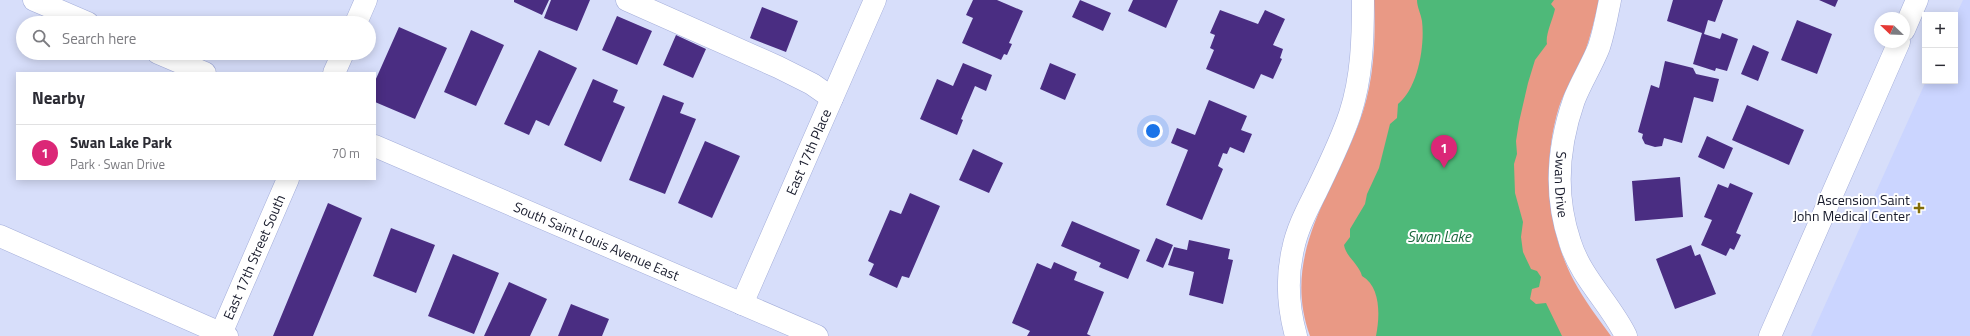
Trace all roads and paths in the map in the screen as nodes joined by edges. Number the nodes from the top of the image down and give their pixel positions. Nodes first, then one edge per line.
1 (34, 0) edge
2 (366, 0) edge
3 (627, 0) edge
4 (875, 0) edge
5 (1363, 0) edge
6 (1610, 0) edge
7 (1917, 0) edge
8 (72, 16) edge
9 (359, 16) edge
10 (1910, 16) edge
11 (1895, 48) edge
12 (175, 60) edge
13 (340, 60) edge
14 (204, 72) edge
15 (334, 72) edge
16 (832, 98) junction
17 (376, 146) edge
18 (288, 180) edge
19 (0, 236) edge
20 (742, 304) junction
21 (223, 335) edge
22 (817, 336) edge
23 (1296, 336) edge
24 (1626, 336) edge
25 (1770, 336) edge

1 - 8 street
2 - 9 street
3 - 16 street
4 - 16 street, East 17th Place
5 - 23 street
6 - 24 street, Swan Drive
7 - 10 street
11 - 25 street
12 - 14 street
13 - 15 street
16 - 20 street, East 17th Place
17 - 20 street, South Saint Louis Avenue East
18 - 21 street, East 17th Street South
19 - 21 street
20 - 22 street, South Saint Louis Avenue East

